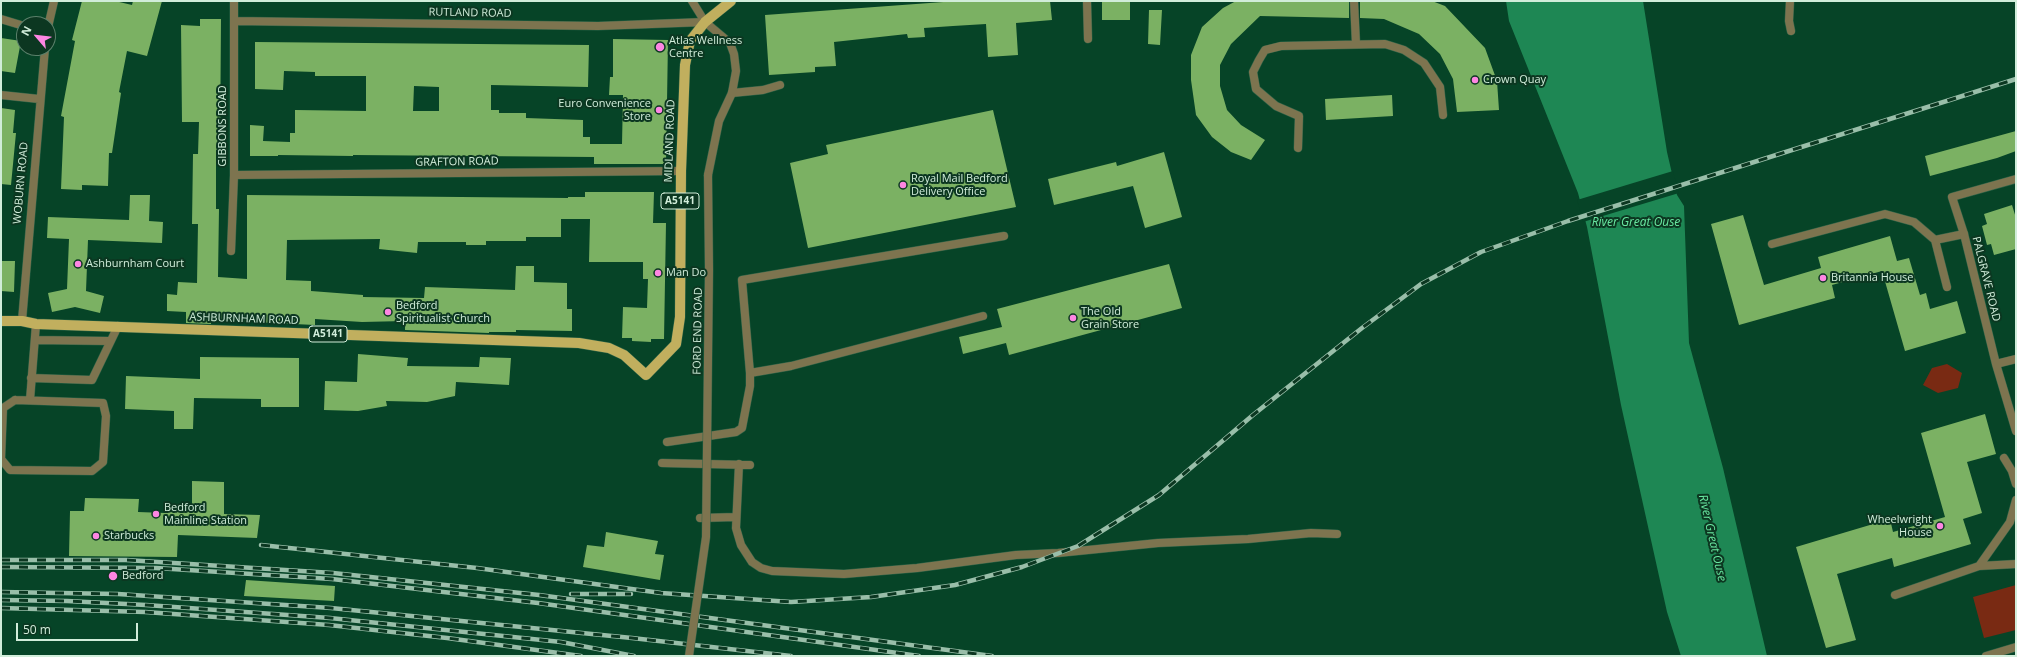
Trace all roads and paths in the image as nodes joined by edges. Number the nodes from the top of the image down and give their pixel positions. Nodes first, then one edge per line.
1 (54, 1) edge
2 (234, 1) edge
3 (692, 1) edge
4 (731, 1) edge
5 (1087, 1) edge
6 (1354, 1) edge
7 (1790, 1) edge
8 (51, 16) edge
9 (1, 19) edge
10 (234, 21) junction
11 (705, 22) junction
12 (16, 24) edge
13 (1791, 30) dead end
14 (1088, 39) dead end
15 (1356, 44) junction
16 (44, 56) edge
17 (780, 85) dead end
18 (732, 93) junction
19 (1, 95) edge
20 (39, 99) junction
21 (1443, 115) dead end
22 (1298, 148) dead end
23 (681, 171) junction
24 (234, 175) junction
25 (2016, 179) edge
26 (1964, 234) junction
27 (1004, 236) dead end
28 (1935, 240) junction
29 (1772, 244) dead end
30 (231, 251) dead end
31 (1947, 287) dead end
32 (983, 316) dead end
33 (1, 321) edge
34 (22, 321) junction
35 (36, 324) junction
36 (118, 326) junction
37 (35, 340) junction
38 (109, 341) junction
39 (2016, 359) edge
40 (1996, 364) junction
41 (750, 373) junction
42 (646, 375) joint
43 (31, 378) junction
44 (30, 400) junction
45 (2016, 431) edge
46 (667, 442) dead end
47 (2004, 458) dead end
48 (662, 463) dead end
49 (740, 464) junction
50 (750, 465) dead end
51 (2016, 484) edge
52 (2016, 500) edge
53 (736, 517) junction
54 (700, 518) dead end
55 (1336, 534) dead end
56 (2016, 564) edge
57 (1979, 566) junction
58 (1895, 595) dead end
59 (2016, 647) edge
60 (689, 656) edge
61 (1986, 656) edge

1 - 8 street
2 - 10 street, GIBBONS ROAD
3 - 11 street
4 - 11 main road, A5141
5 - 14 street
6 - 15 street
7 - 13 street
9 - 12 street
10 - 11 street, RUTLAND ROAD
10 - 24 street, GIBBONS ROAD
11 - 18 street, FORD END ROAD
11 - 23 main road, MIDLAND ROAD / A5141
15 - 21 street
15 - 22 street
16 - 20 street, WOBURN ROAD
17 - 18 street
18 - 60 street, FORD END ROAD, bridge
19 - 20 street
20 - 34 street, WOBURN ROAD
23 - 24 street, GRAFTON ROAD
23 - 42 main road, MIDLAND ROAD / A5141
24 - 30 street, GIBBONS ROAD
25 - 26 street, PALGRAVE ROAD
26 - 28 street
26 - 40 street, PALGRAVE ROAD
27 - 41 street
28 - 29 street
28 - 31 street
32 - 41 street
33 - 34 main road, ASHBURNHAM ROAD / A5141
34 - 35 main road, ASHBURNHAM ROAD / A5141
35 - 36 main road, ASHBURNHAM ROAD / A5141
35 - 37 street
36 - 38 street
36 - 42 main road, ASHBURNHAM ROAD / A5141
37 - 38 street
37 - 43 street
38 - 43 street
39 - 40 street
40 - 45 street, PALGRAVE ROAD
41 - 46 street
43 - 44 street
44 - 44 street
47 - 51 street
48 - 49 street
49 - 50 street
49 - 53 street
52 - 57 street
53 - 54 street
53 - 55 street
56 - 57 street
57 - 58 street
59 - 61 street

